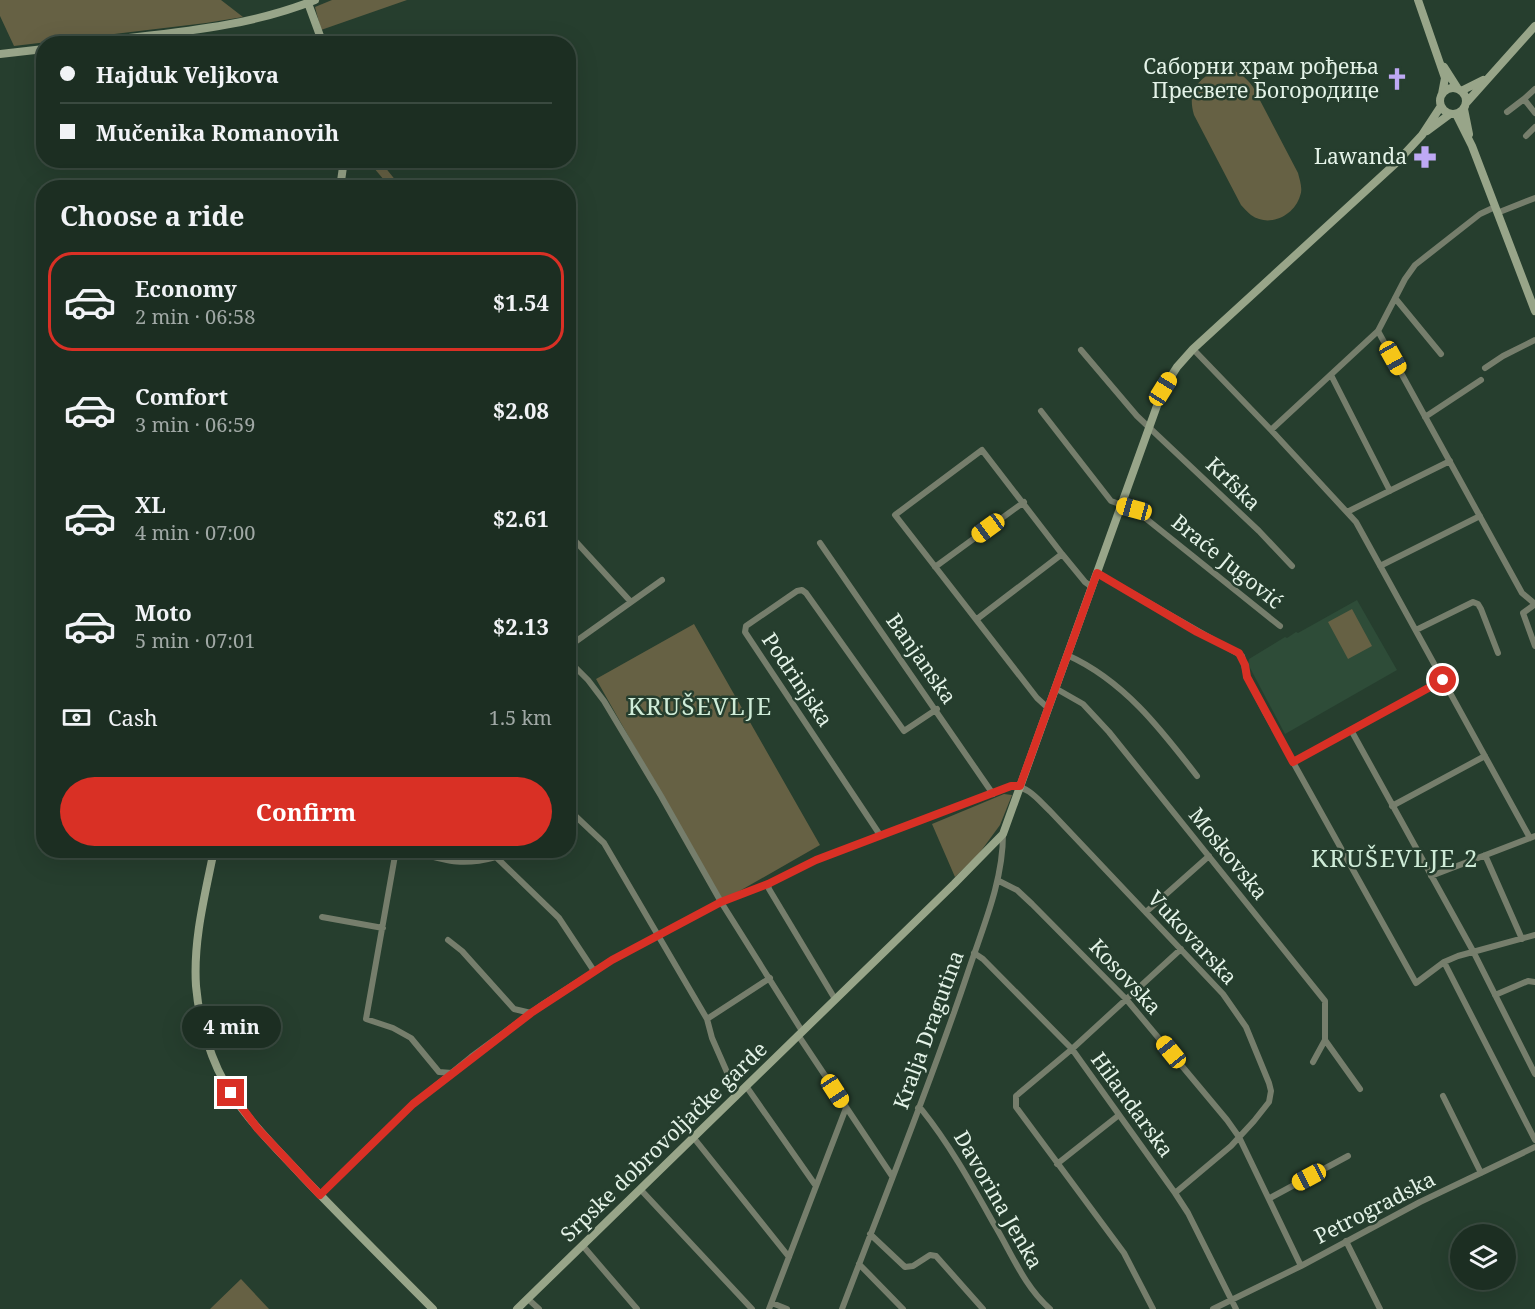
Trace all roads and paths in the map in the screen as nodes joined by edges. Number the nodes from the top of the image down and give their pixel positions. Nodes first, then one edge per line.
1 (1418, 0) edge
2 (312, 2) edge
3 (1535, 26) edge
4 (142, 36) edge
5 (321, 36) edge
6 (36, 50) edge
7 (0, 54) edge
8 (1439, 59) junction
9 (1489, 77) junction
10 (1535, 88) edge
11 (1460, 90) junction
12 (1442, 94) junction
13 (1524, 99) junction
14 (1441, 106) junction
15 (1465, 106) junction
16 (1507, 112) dead end
17 (1535, 112) edge
18 (1453, 114) junction
19 (1535, 127) edge
20 (1422, 135) junction
21 (1526, 136) dead end
22 (1472, 146) junction
23 (1535, 198) edge
24 (1496, 210) junction
25 (1395, 298) junction
26 (1535, 311) edge
27 (1378, 331) junction
28 (1535, 339) edge
29 (1192, 349) junction
30 (1081, 350) dead end
31 (1441, 354) dead end
32 (1485, 368) dead end
33 (1331, 375) junction
34 (1481, 380) dead end
35 (1041, 411) dead end
36 (1425, 417) junction
37 (1149, 428) junction
38 (1271, 430) junction
39 (1450, 461) junction
40 (1390, 491) junction
41 (1024, 502) junction
42 (1121, 505) junction
43 (1347, 512) junction
44 (1480, 516) junction
45 (576, 542) edge
46 (820, 543) dead end
47 (1062, 554) junction
48 (1292, 566) dead end
49 (1380, 566) junction
50 (935, 567) junction
51 (1097, 573) junction
52 (662, 580) dead end
53 (1092, 587) junction
54 (631, 602) junction
55 (1535, 605) edge
56 (976, 619) junction
57 (1280, 626) dead end
58 (1416, 630) junction
59 (576, 641) edge
60 (1535, 646) edge
61 (1498, 653) dead end
62 (1067, 655) junction
63 (576, 668) edge
64 (1443, 680) junction
65 (1055, 688) junction
66 (1048, 708) junction
67 (937, 709) junction
68 (1351, 730) junction
69 (1485, 756) junction
70 (1293, 762) junction
71 (1197, 776) dead end
72 (1020, 786) junction
73 (993, 794) junction
74 (1392, 806) junction
75 (576, 817) edge
76 (1003, 834) junction
77 (880, 835) junction
78 (1533, 837) edge
79 (1485, 855) junction
80 (1209, 856) junction
81 (212, 858) edge
82 (395, 858) edge
83 (438, 858) edge
84 (492, 858) edge
85 (497, 858) edge
86 (1431, 876) junction
87 (999, 880) junction
88 (768, 884) junction
89 (721, 902) junction
90 (1146, 912) junction
91 (322, 917) dead end
92 (383, 928) junction
93 (658, 934) junction
94 (1535, 934) edge
95 (1522, 939) junction
96 (448, 940) dead end
97 (1181, 949) junction
98 (1473, 951) junction
99 (974, 954) junction
100 (1444, 962) junction
101 (594, 971) junction
102 (770, 978) junction
103 (1535, 982) edge
104 (1495, 995) junction
105 (835, 999) junction
106 (1126, 999) junction
107 (514, 1008) junction
108 (531, 1013) junction
109 (706, 1019) junction
110 (513, 1026) junction
111 (800, 1033) junction
112 (1325, 1040) junction
113 (1071, 1049) junction
114 (1312, 1062) dead end
115 (439, 1072) junction
116 (452, 1073) junction
117 (1535, 1074) edge
118 (440, 1083) junction
119 (746, 1086) junction
120 (1360, 1089) dead end
121 (737, 1095) junction
122 (1443, 1096) dead end
123 (846, 1108) junction
124 (918, 1108) junction
125 (1119, 1115) junction
126 (693, 1137) junction
127 (1239, 1137) junction
128 (1535, 1140) edge
129 (1535, 1147) edge
130 (1348, 1156) dead end
131 (1057, 1164) junction
132 (1481, 1173) junction
133 (892, 1176) junction
134 (816, 1186) junction
135 (641, 1190) junction
136 (1175, 1193) junction
137 (320, 1195) junction
138 (1269, 1198) junction
139 (870, 1234) junction
140 (1346, 1241) junction
141 (584, 1246) junction
142 (789, 1257) junction
143 (859, 1264) junction
144 (1301, 1266) junction
145 (528, 1299) junction
146 (1231, 1300) junction
147 (770, 1306) edge
148 (433, 1309) edge
149 (517, 1309) edge
150 (539, 1309) edge
151 (637, 1309) edge
152 (752, 1309) edge
153 (787, 1309) edge
154 (842, 1309) edge
155 (903, 1309) edge
156 (983, 1309) edge
157 (1050, 1309) edge
158 (1153, 1309) edge
159 (1214, 1309) edge
160 (1236, 1309) edge
161 (1380, 1309) edge

1 - 8 main road
2 - 4 main road
2 - 5 main road
3 - 9 main road
6 - 7 main road
8 - 11 main road
8 - 12 main road
9 - 11 main road
9 - 15 main road
10 - 13 street
11 - 12 main road
11 - 15 main road
12 - 14 main road
13 - 16 street
13 - 17 street
14 - 18 main road
14 - 20 main road
15 - 18 main road
15 - 22 main road
18 - 20 main road
18 - 22 main road
19 - 21 street
20 - 29 main road, Srpske dobrovoljačke garde
22 - 24 main road
23 - 24 street
24 - 25 street
24 - 26 main road
25 - 27 street
25 - 31 street
27 - 33 street
27 - 36 street
28 - 32 street
29 - 37 main road, Srpske dobrovoljačke garde
29 - 38 street
30 - 37 street, Krfska
33 - 38 street
33 - 40 street
34 - 36 street
35 - 42 street, Braće Jugović
36 - 39 street
37 - 42 main road, Srpske dobrovoljačke garde
37 - 48 street, Krfska
38 - 43 street
39 - 40 street
39 - 44 street
40 - 43 street
41 - 47 street
41 - 50 street
41 - 50 street
42 - 51 main road, Srpske dobrovoljačke garde
42 - 57 street, Braće Jugović
43 - 49 street
44 - 49 street
44 - 55 street
45 - 54 street
46 - 67 street, Banjanska
47 - 53 street
47 - 56 street
49 - 58 street
50 - 56 street
51 - 53 main road, Srpske dobrovoljačke garde
51 - 70 street
52 - 54 street
53 - 62 main road, Srpske dobrovoljačke garde
54 - 59 street
55 - 60 street
56 - 66 street
58 - 61 street
58 - 64 street
62 - 65 main road, Srpske dobrovoljačke garde
62 - 71 street
63 - 89 street
64 - 68 street
64 - 69 street
65 - 66 main road, Srpske dobrovoljačke garde
65 - 80 street, Moskovska
66 - 72 main road, Srpske dobrovoljačke garde
67 - 73 street, Banjanska
67 - 77 street, Podrinjska
68 - 70 street
68 - 74 street
69 - 74 street
69 - 78 street
70 - 100 street
72 - 73 street
72 - 76 main road, Srpske dobrovoljačke garde
72 - 90 street, Vukovarska
73 - 77 street
74 - 86 street
75 - 93 street
76 - 87 street, Kralja Dragutina
76 - 105 main road, Srpske dobrovoljačke garde
77 - 88 street
78 - 79 street
79 - 86 street
79 - 95 street
80 - 90 street
80 - 112 street, Moskovska
81 - 137 main road
82 - 92 street
83 - 84 street
85 - 101 street
86 - 98 street
87 - 99 street, Kralja Dragutina
87 - 106 street, Kosovska
88 - 89 street
88 - 105 street
89 - 93 street
89 - 102 street
90 - 97 street, Vukovarska
91 - 92 street
92 - 115 street
93 - 101 street
93 - 109 street
94 - 95 street
95 - 98 street
96 - 107 street
97 - 106 street
97 - 127 street, Vukovarska
98 - 100 street
98 - 104 street
99 - 113 street, Hilandarska
99 - 124 street, Kralja Dragutina
100 - 128 street
101 - 108 street
102 - 109 street
102 - 111 street
103 - 104 street
104 - 117 street
105 - 111 main road, Srpske dobrovoljačke garde
106 - 113 street
106 - 127 street, Kosovska
107 - 108 street
107 - 110 street
108 - 110 street
109 - 121 street
110 - 116 street
111 - 119 main road, Srpske dobrovoljačke garde
111 - 123 street
112 - 114 street
112 - 120 street
113 - 125 street, Hilandarska
113 - 131 street
115 - 116 street
115 - 118 street
116 - 118 street
118 - 137 street
119 - 121 main road, Srpske dobrovoljačke garde
119 - 134 street
121 - 126 main road, Srpske dobrovoljačke garde
122 - 132 street
123 - 133 street
123 - 134 street
124 - 133 street, Kralja Dragutina
124 - 157 street, Davorina Jenka
125 - 131 street
125 - 136 street, Hilandarska
126 - 135 main road, Srpske dobrovoljačke garde
126 - 142 street
127 - 136 street, Vukovarska
127 - 138 street, Kosovska
129 - 132 street, Petrogradska
130 - 138 street
131 - 158 street
132 - 140 street, Petrogradska
133 - 139 street, Kralja Dragutina
134 - 142 street
135 - 141 main road, Srpske dobrovoljačke garde
135 - 152 street
136 - 146 street, Hilandarska
137 - 148 main road
138 - 144 street, Kosovska
139 - 143 street, Kralja Dragutina
139 - 156 street
140 - 144 street, Petrogradska
140 - 161 street
141 - 145 main road, Srpske dobrovoljačke garde
141 - 151 street
142 - 147 street
143 - 154 street, Kralja Dragutina
143 - 155 street
144 - 146 street, Petrogradska
145 - 149 main road, Srpske dobrovoljačke garde
145 - 150 street
146 - 159 street, Petrogradska
146 - 160 street, Hilandarska
147 - 153 street

